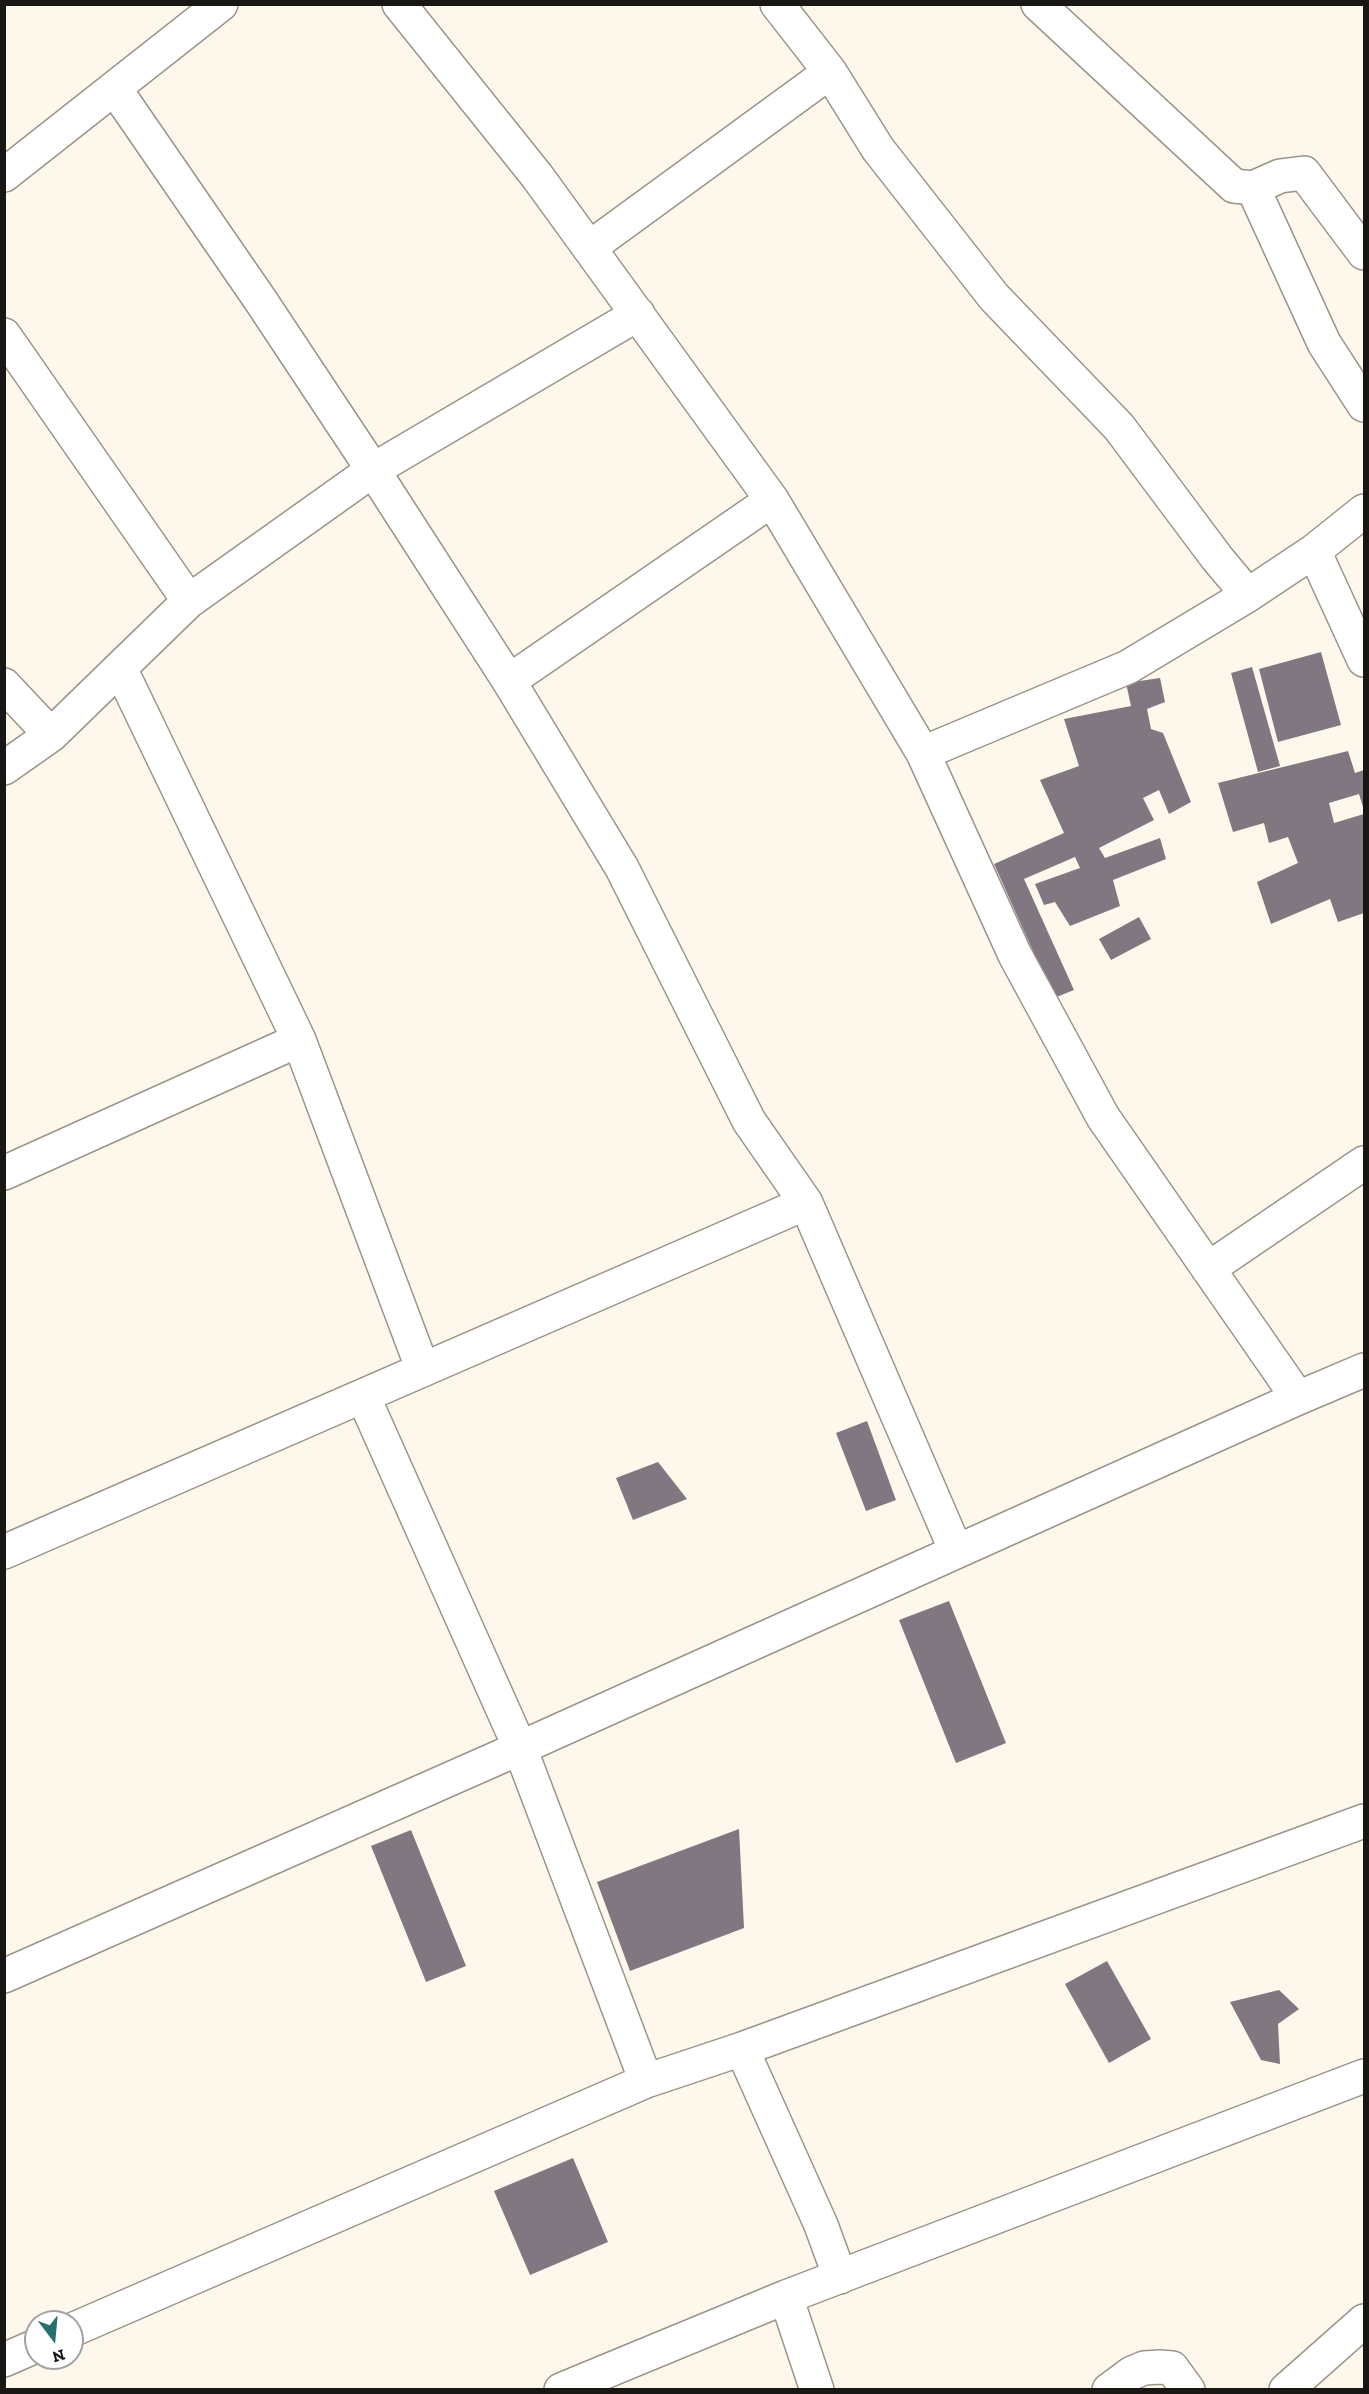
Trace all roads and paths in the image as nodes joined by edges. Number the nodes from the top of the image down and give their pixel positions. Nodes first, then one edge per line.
1 (221, 4) edge
2 (399, 4) edge
3 (777, 4) edge
4 (1055, 9) edge
5 (830, 72) junction
6 (115, 89) junction
7 (4, 175) edge
8 (1253, 188) junction
9 (589, 248) junction
10 (1365, 253) edge
11 (638, 315) junction
12 (4, 335) edge
13 (1365, 405) edge
14 (373, 470) junction
15 (772, 500) junction
16 (1365, 511) edge
17 (1314, 551) junction
18 (1248, 595) junction
19 (189, 601) junction
20 (1365, 660) edge
21 (120, 668) junction
22 (508, 681) junction
23 (4, 685) edge
24 (51, 735) junction
25 (923, 753) junction
26 (4, 768) edge
27 (298, 1040) junction
28 (1365, 1163) edge
29 (4, 1173) edge
30 (806, 1203) junction
31 (1208, 1269) junction
32 (423, 1370) junction
33 (1365, 1370) edge
34 (363, 1396) junction
35 (1298, 1398) junction
36 (956, 1551) junction
37 (4, 1552) edge
38 (520, 1748) junction
39 (1365, 1821) edge
40 (4, 1976) edge
41 (742, 2049) junction
42 (1365, 2076) edge
43 (646, 2081) junction
44 (840, 2277) junction
45 (786, 2297) junction
46 (1365, 2321) edge
47 (84, 2325) edge
48 (24, 2352) edge
49 (4, 2361) edge
50 (561, 2390) edge
51 (817, 2390) edge
52 (1109, 2390) edge
53 (1188, 2390) edge
54 (1286, 2390) edge

1 - 6 street
2 - 9 street
3 - 5 street
4 - 8 street
5 - 9 street
5 - 18 street
6 - 7 street
6 - 14 street
8 - 10 street
8 - 13 street
9 - 11 street
11 - 14 street
11 - 15 street
12 - 19 street
14 - 19 street
14 - 22 street
15 - 22 street
15 - 25 street
16 - 17 street
17 - 18 street
17 - 20 street
18 - 25 street
19 - 21 street
21 - 24 street
21 - 27 street
22 - 30 street
23 - 24 street
24 - 26 street
25 - 31 street
27 - 29 street
27 - 32 street
28 - 31 street
30 - 32 street
30 - 36 street
31 - 35 street
32 - 34 street
33 - 35 street
34 - 37 street
34 - 38 street
35 - 36 street
36 - 38 street
38 - 40 street
38 - 43 street
39 - 41 street
41 - 43 street
41 - 44 street
42 - 44 street
43 - 47 street
44 - 45 street
45 - 50 street
45 - 51 street
46 - 54 street
48 - 49 street
52 - 53 street

